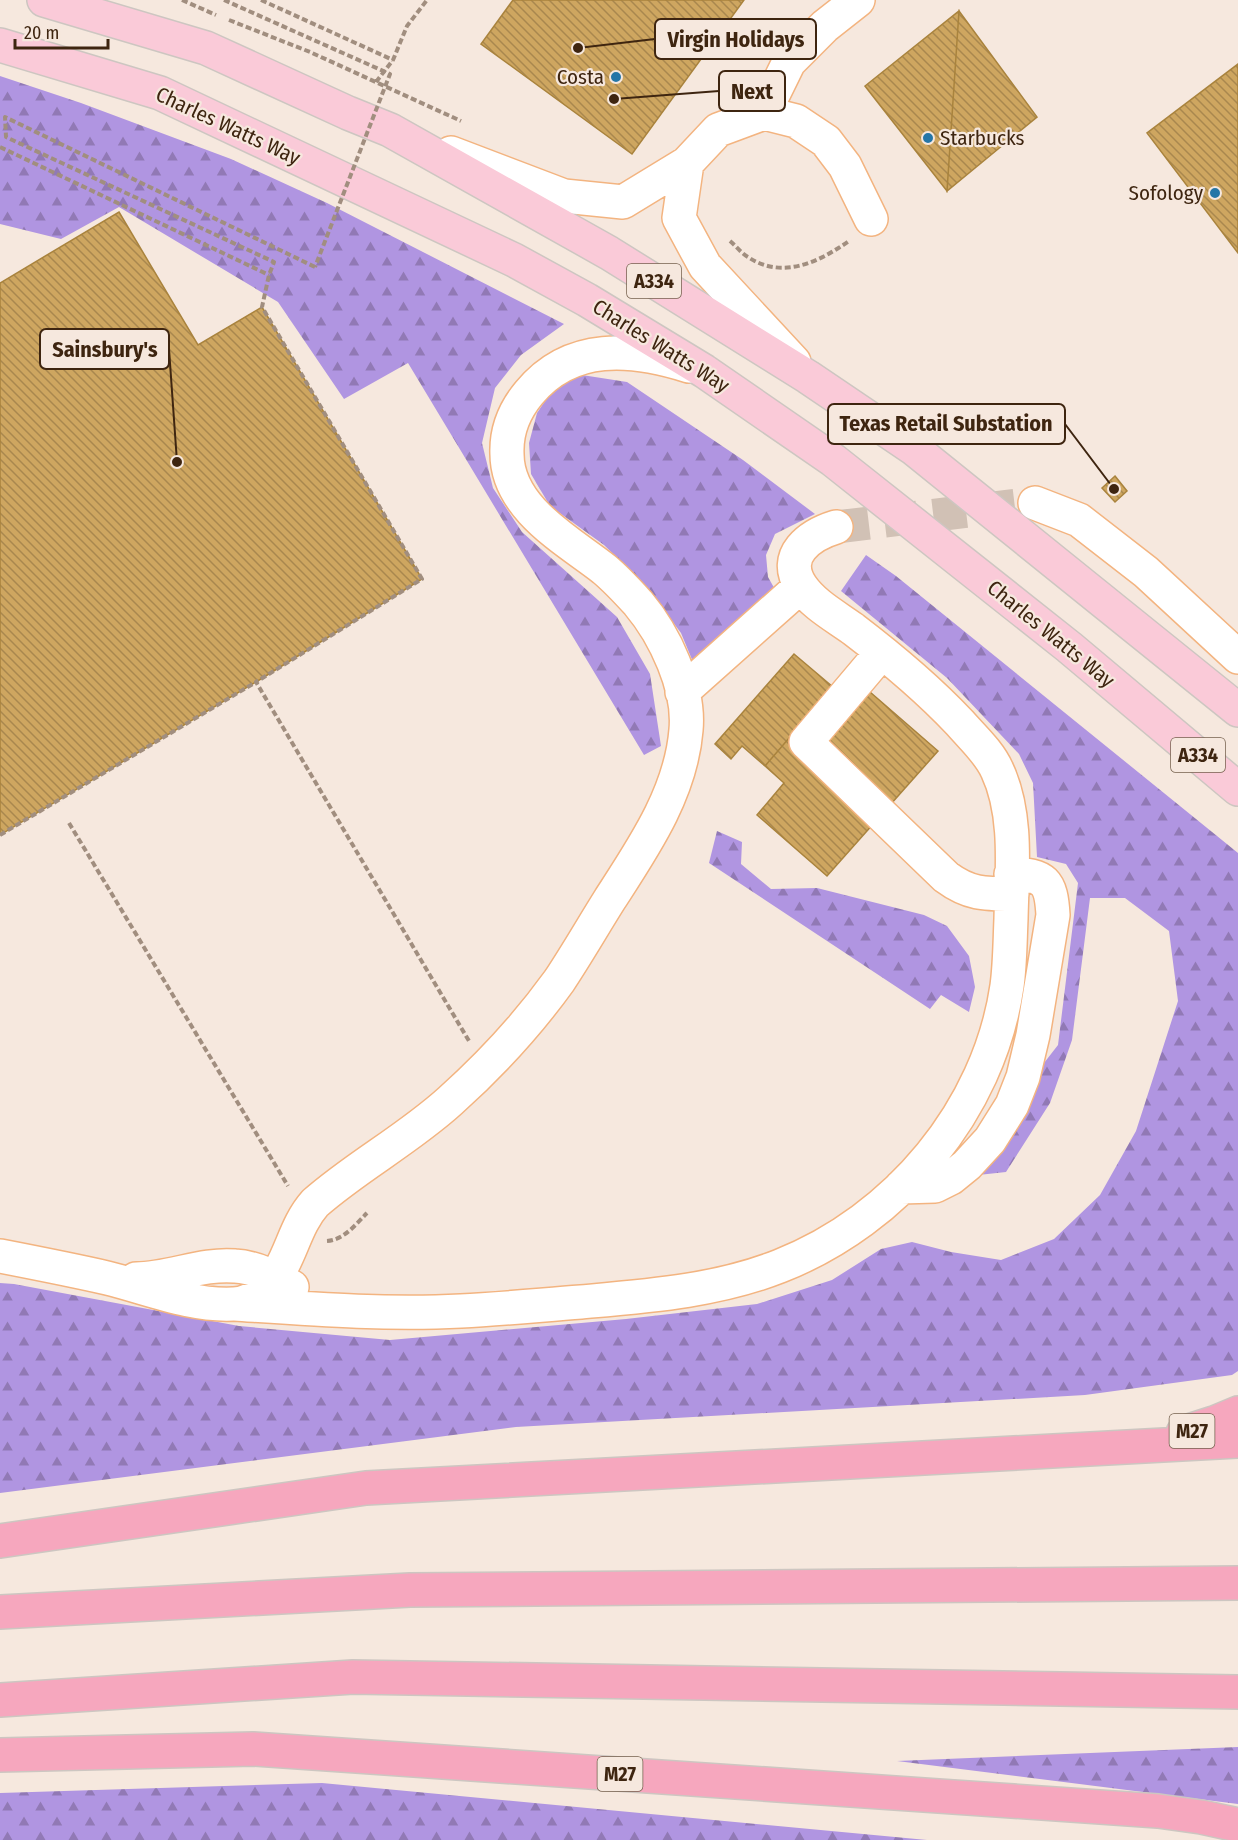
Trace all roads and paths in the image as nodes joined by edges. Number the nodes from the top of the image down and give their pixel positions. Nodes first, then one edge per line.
1 (44, 0) edge
2 (224, 0) edge
3 (261, 0) edge
4 (427, 0) edge
5 (858, 0) edge
6 (0, 45) edge
7 (393, 60) junction
8 (376, 82) dead end
9 (764, 113) junction
10 (390, 130) junction
11 (0, 147) edge
12 (687, 163) junction
13 (871, 219) dead end
14 (269, 275) junction
15 (704, 371) junction
16 (808, 377) junction
17 (1035, 503) tunnel mouth
18 (836, 527) tunnel mouth
19 (801, 586) junction
20 (882, 652) junction
21 (1238, 657) edge
22 (256, 682) junction
23 (682, 692) junction
24 (1238, 710) edge
25 (1238, 789) edge
26 (69, 823) dead end
27 (0, 835) edge
28 (1012, 884) junction
29 (488, 1063) junction
30 (367, 1213) dead end
31 (305, 1214) junction
32 (0, 1256) edge
33 (107, 1278) junction
34 (276, 1278) junction
35 (234, 1304) junction
36 (384, 1311) junction
37 (1238, 1413) edge
38 (1238, 1441) edge
39 (1144, 1446) junction
40 (0, 1541) edge
41 (1238, 1583) edge
42 (0, 1612) edge
43 (1238, 1692) edge
44 (0, 1700) edge
45 (0, 1755) edge
46 (1238, 1825) edge

1 - 10 main road, A334
2 - 14 path, bridge
3 - 7 path
4 - 7 path
5 - 9 lane
6 - 15 main road, Charles Watts Way / A334
7 - 8 path
9 - 12 lane
9 - 13 lane
10 - 12 lane
10 - 16 main road, A334
11 - 14 path
12 - 16 lane
14 - 22 path
15 - 23 lane
15 - 25 main road, Charles Watts Way / A334
16 - 24 main road, A334
17 - 21 lane
18 - 19 lane
19 - 20 lane
19 - 23 lane
20 - 28 lane
20 - 28 lane
22 - 27 path
22 - 29 path
23 - 29 lane
26 - 31 path
28 - 36 lane
29 - 31 lane
30 - 31 path
31 - 34 lane
32 - 33 lane
33 - 34 lane
33 - 35 lane
34 - 35 lane
34 - 36 lane
35 - 36 lane
37 - 39 highway, M27
38 - 39 highway, M27
39 - 40 highway, M27
41 - 42 highway
43 - 44 highway
45 - 46 highway, M27

